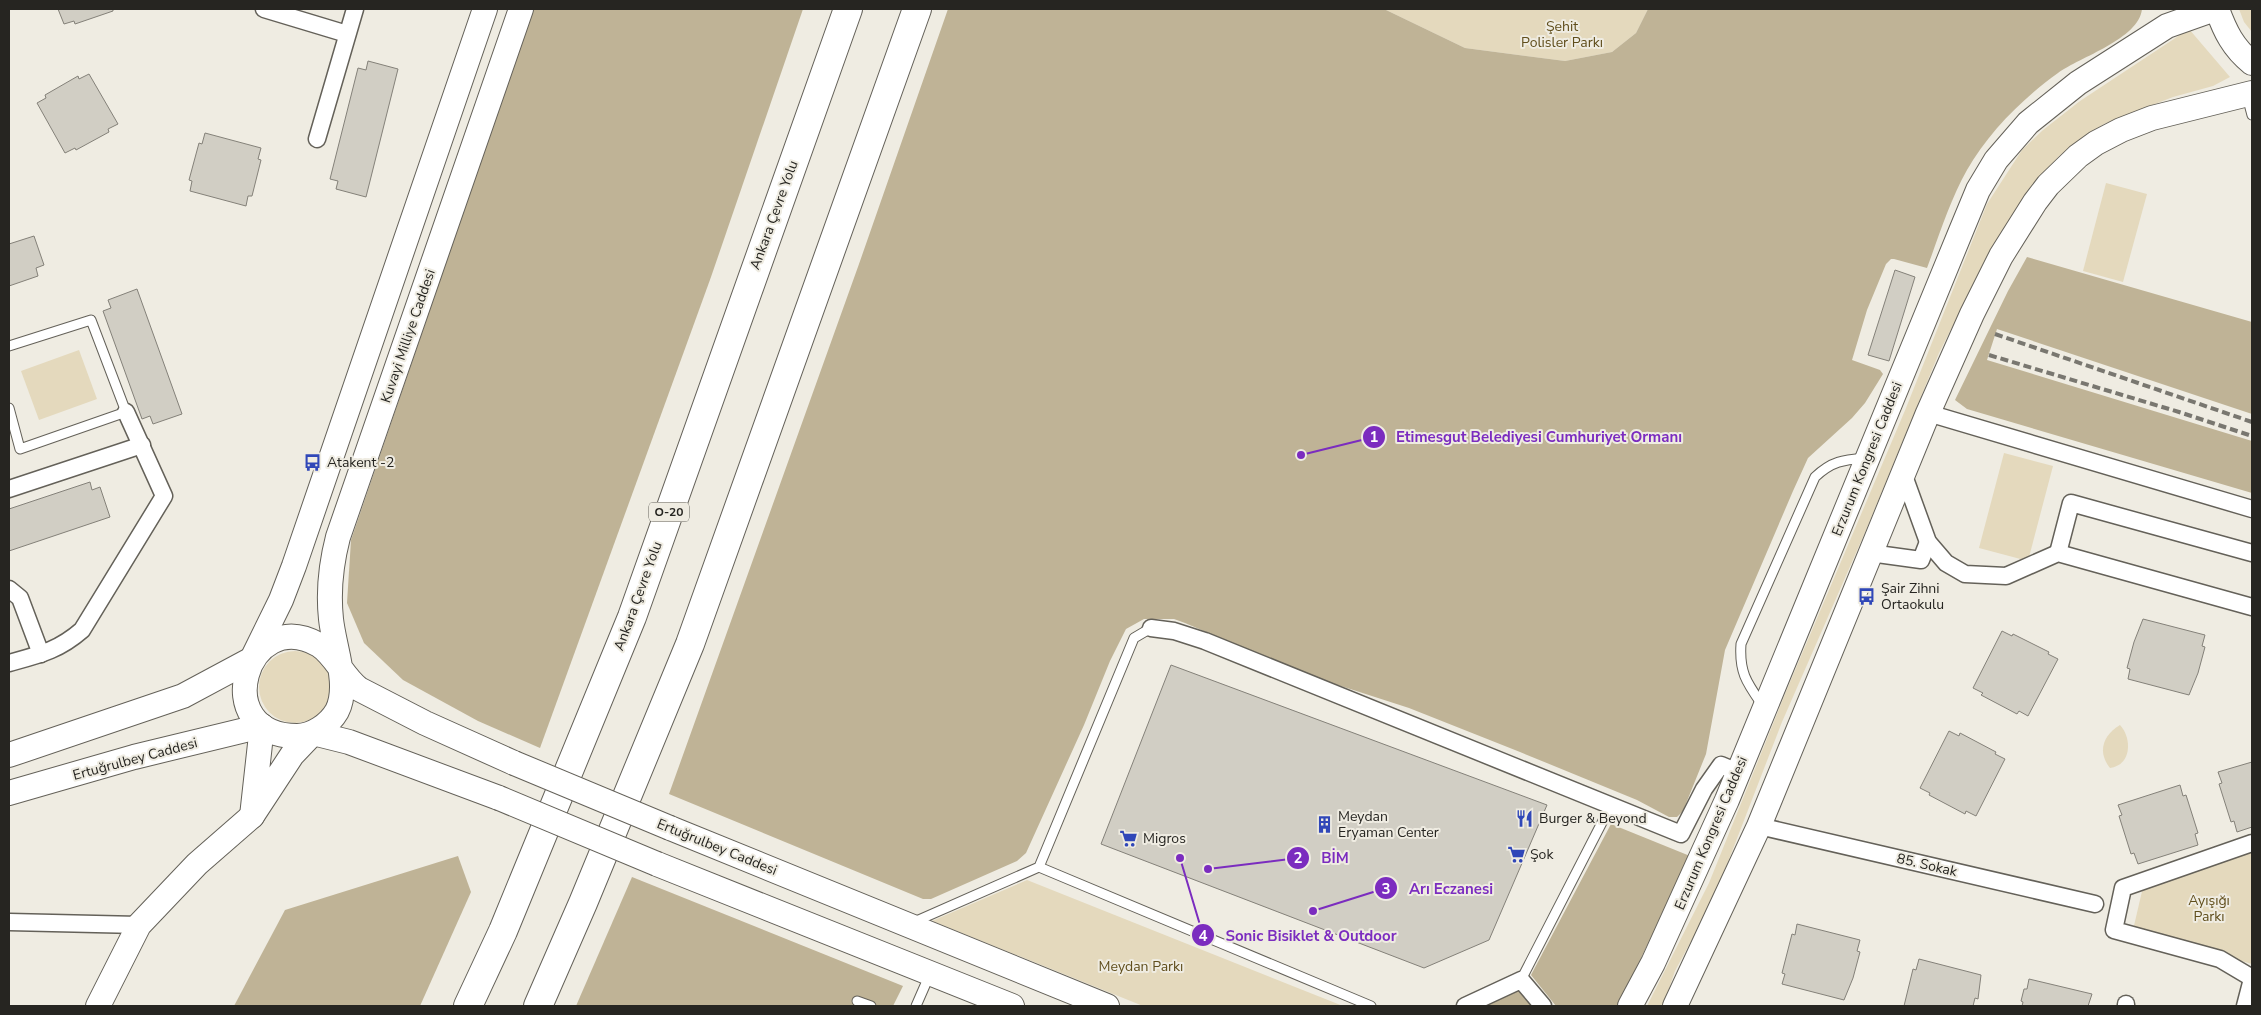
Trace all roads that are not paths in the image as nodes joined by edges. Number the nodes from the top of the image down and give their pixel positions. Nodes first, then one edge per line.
1 (264, 9) edge
2 (355, 9) edge
3 (485, 9) edge
4 (521, 9) edge
5 (848, 9) edge
6 (917, 9) edge
7 (2216, 9) edge
8 (347, 34) junction
9 (2252, 63) edge
10 (2250, 101) edge
11 (317, 139) dead end
12 (9, 346) edge
13 (9, 408) edge
14 (126, 412) junction
15 (1928, 413) junction
16 (142, 445) junction
17 (1868, 458) junction
18 (1903, 473) junction
19 (9, 489) edge
20 (2252, 510) edge
21 (1928, 542) junction
22 (1870, 553) junction
23 (2058, 553) junction
24 (2252, 553) edge
25 (9, 589) edge
26 (2252, 607) edge
27 (1151, 628) joint
28 (41, 654) junction
29 (252, 659) junction
30 (9, 663) edge
31 (339, 668) junction
32 (1764, 708) junction
33 (262, 726) junction
34 (313, 733) junction
35 (9, 755) edge
36 (1738, 772) junction
37 (9, 793) edge
38 (1611, 805) junction
39 (252, 816) junction
40 (1759, 826) junction
41 (2252, 843) edge
42 (1039, 867) junction
43 (2095, 904) dead end
44 (9, 922) edge
45 (139, 925) junction
46 (907, 925) junction
47 (930, 973) junction
48 (2252, 978) edge
49 (1521, 980) junction
50 (857, 1001) dead end
51 (98, 1006) edge
52 (468, 1006) edge
53 (538, 1006) edge
54 (871, 1006) edge
55 (916, 1006) edge
56 (1012, 1006) edge
57 (1107, 1006) edge
58 (1371, 1006) edge
59 (1465, 1006) edge
60 (1543, 1006) edge
61 (1630, 1006) edge
62 (1675, 1006) edge
63 (2245, 1006) edge

1 - 8 street
2 - 8 street
3 - 29 main road
4 - 31 main road, Kuvayi Milliye Caddesi
5 - 52 highway, Ankara Çevre Yolu / O-20
6 - 53 highway
7 - 9 main road
7 - 17 main road, Erzurum Kongresi Caddesi
8 - 11 street
10 - 15 main road
12 - 14 lane
13 - 14 lane
14 - 16 street
15 - 18 main road
15 - 20 street
16 - 19 street
16 - 28 street
17 - 32 main road, Erzurum Kongresi Caddesi
17 - 32 lane
18 - 21 street
18 - 22 main road
21 - 22 street
21 - 23 street
22 - 40 main road
23 - 24 street
23 - 26 street
25 - 28 street
27 - 38 street
27 - 42 lane
28 - 30 street
29 - 31 main road, Ertuğrulbey Caddesi
29 - 33 main road
29 - 35 main road, Ertuğrulbey Caddesi
31 - 34 main road
31 - 46 main road, Ertuğrulbey Caddesi, bridge
32 - 36 main road, Erzurum Kongresi Caddesi
33 - 34 main road
33 - 37 main road, Ertuğrulbey Caddesi
33 - 39 main road
34 - 39 main road
34 - 47 main road, bridge
36 - 38 street
36 - 61 main road, Erzurum Kongresi Caddesi
38 - 49 lane
39 - 45 main road
40 - 43 street, 85. Sokak
40 - 62 main road
41 - 48 street
42 - 46 lane
42 - 58 lane
44 - 45 street
45 - 51 main road
46 - 57 main road, Ertuğrulbey Caddesi
47 - 55 lane
47 - 56 main road
48 - 63 street
49 - 59 street
49 - 60 street
50 - 54 lane

